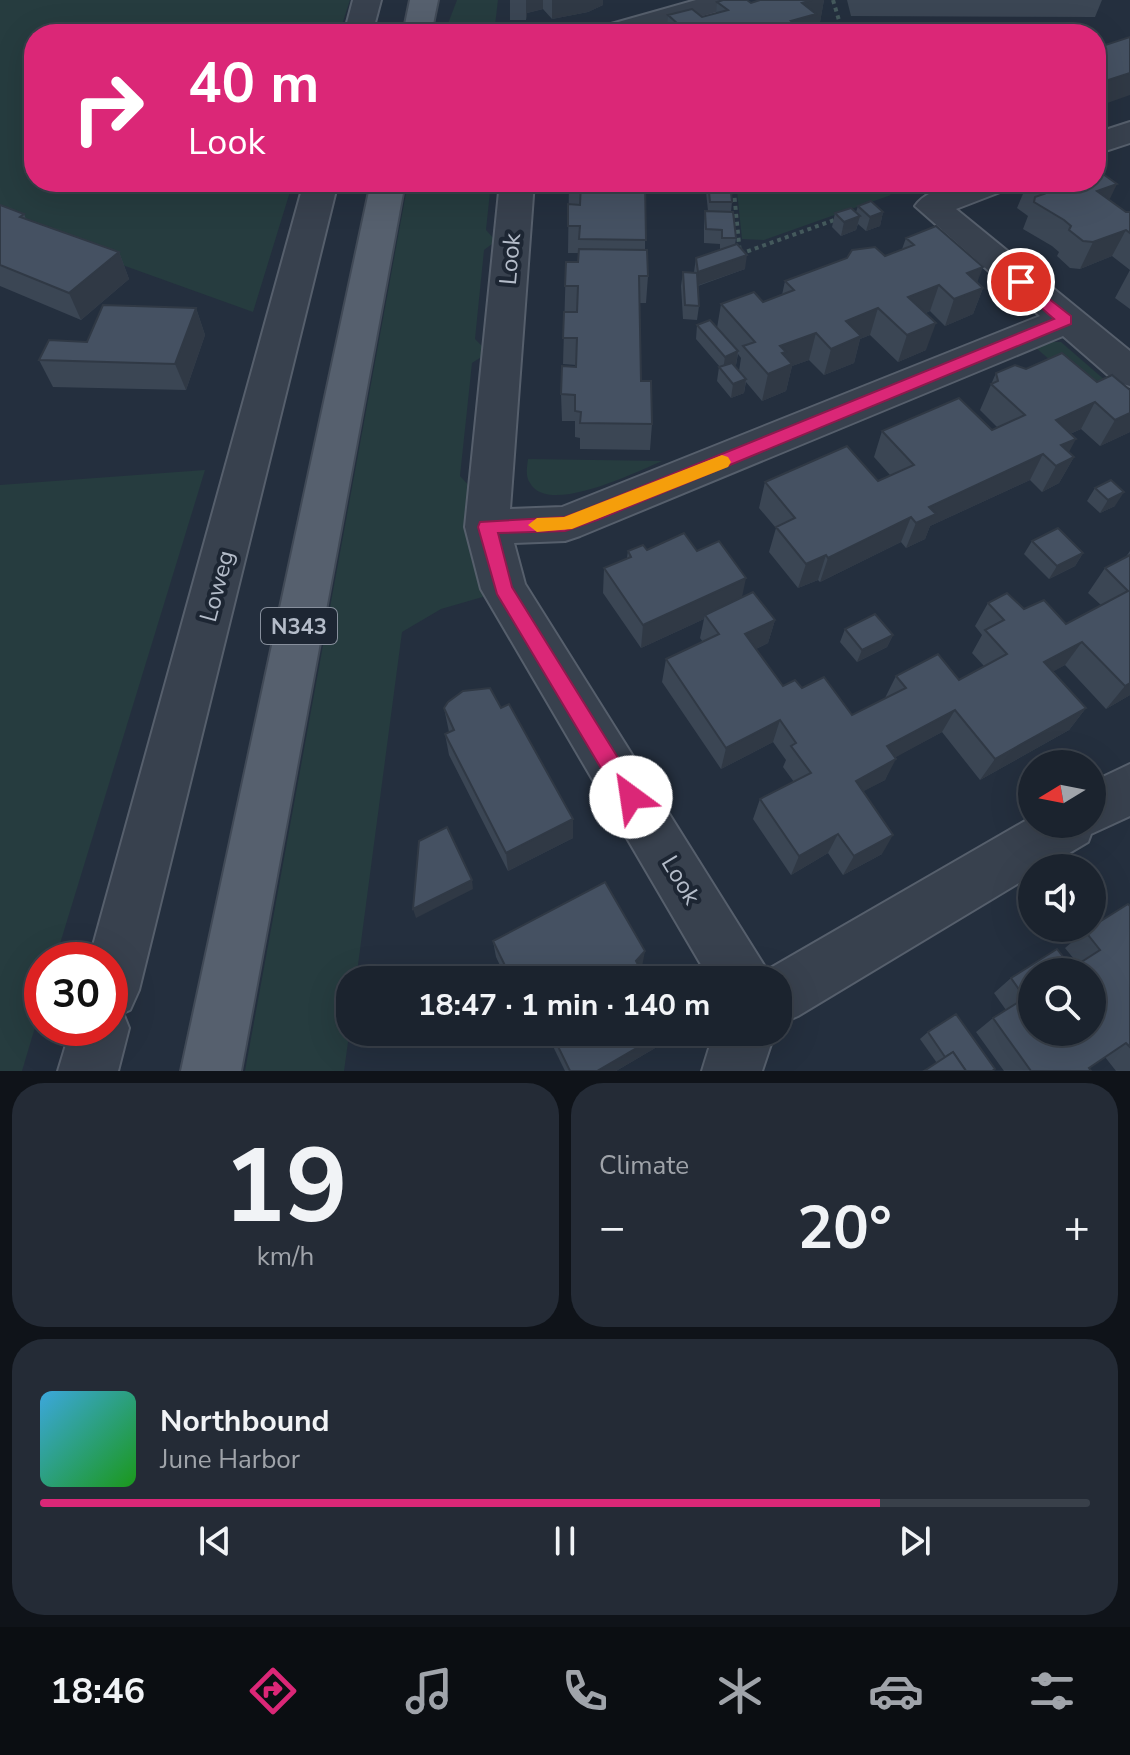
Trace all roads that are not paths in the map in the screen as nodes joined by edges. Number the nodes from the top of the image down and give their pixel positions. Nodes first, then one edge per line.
1 (367, 0) edge
2 (424, 0) edge
3 (727, 0) edge
4 (361, 24) edge
5 (419, 24) edge
6 (642, 24) edge
7 (1130, 132) edge
8 (1106, 140) edge
9 (318, 192) edge
10 (386, 192) edge
11 (516, 192) edge
12 (969, 192) edge
13 (1066, 320) junction
14 (1130, 372) edge
15 (487, 527) junction
16 (1130, 788) edge
17 (1106, 802) edge
18 (1045, 838) edge
19 (123, 942) edge
20 (733, 966) edge
21 (792, 988) edge
22 (95, 1046) edge
23 (739, 1046) edge
24 (88, 1071) edge
25 (211, 1071) edge
26 (732, 1071) edge

1 - 4 street
2 - 5 main road
3 - 6 street
7 - 8 street
9 - 19 street, Loweg
10 - 25 main road, N343
11 - 15 street, Look
12 - 13 street
13 - 14 street
13 - 15 street
15 - 20 street, Look
16 - 17 street
18 - 21 street
22 - 24 street
23 - 26 street

